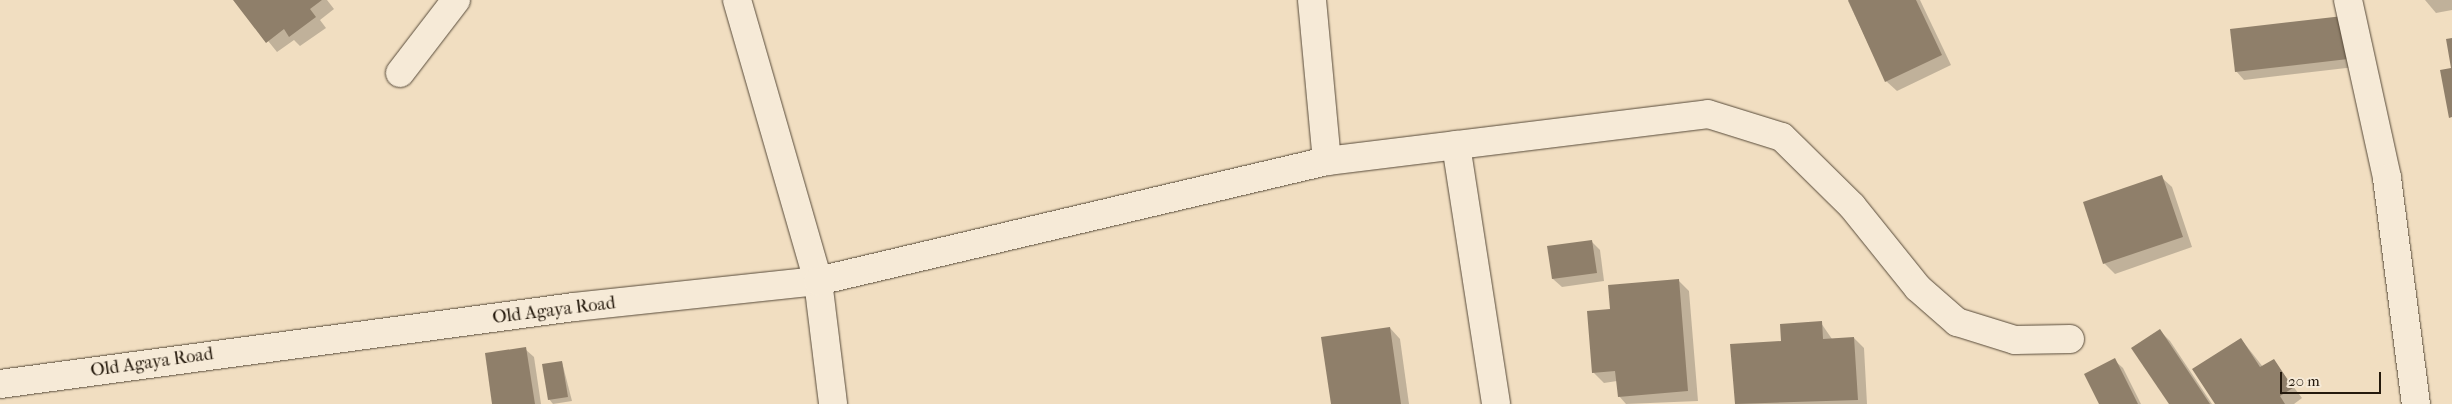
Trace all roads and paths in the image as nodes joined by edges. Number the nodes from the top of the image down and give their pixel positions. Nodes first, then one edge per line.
1 (456, 0) edge
2 (737, 0) edge
3 (1312, 0) edge
4 (2348, 0) edge
5 (400, 72) dead end
6 (1456, 145) junction
7 (1327, 161) junction
8 (818, 281) junction
9 (2070, 339) dead end
10 (0, 384) edge
11 (833, 404) edge
12 (1496, 404) edge
13 (2416, 404) edge

1 - 5 street
2 - 8 street
3 - 7 street
4 - 13 street
6 - 7 street, Old Agaya Road
6 - 9 street, Old Agaya Road
6 - 12 street
7 - 8 street, Old Agaya Road
8 - 10 street, Old Agaya Road
8 - 11 street

